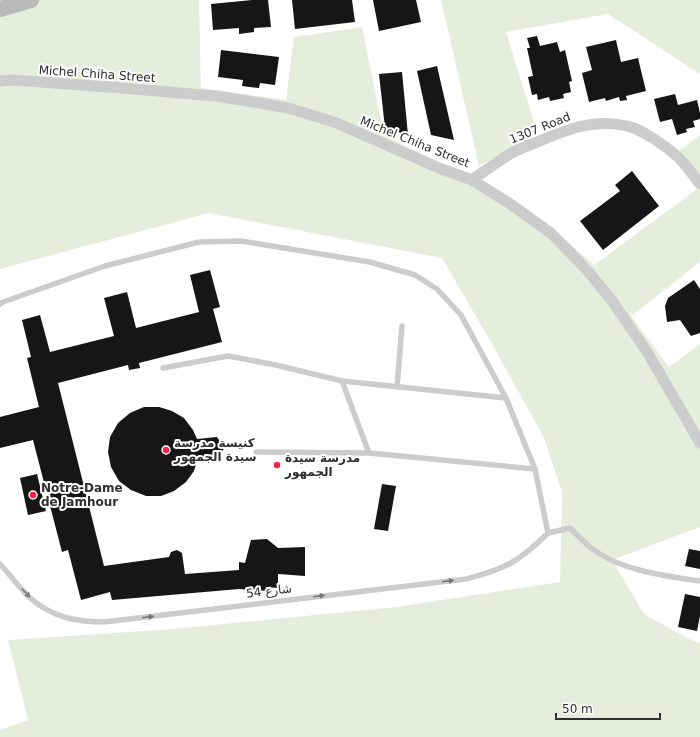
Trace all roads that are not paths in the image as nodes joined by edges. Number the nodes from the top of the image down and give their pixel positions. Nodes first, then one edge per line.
1 (31, 0) edge
2 (0, 9) edge
3 (0, 81) edge
4 (472, 180) junction
5 (700, 184) edge
6 (0, 304) edge
7 (402, 326) dead end
8 (163, 368) dead end
9 (342, 381) junction
10 (397, 387) junction
11 (506, 398) junction
12 (700, 443) edge
13 (256, 452) dead end
14 (369, 453) junction
15 (535, 469) junction
16 (548, 533) junction
17 (0, 564) edge
18 (700, 581) edge

1 - 2 main road
3 - 4 street, Michel Chiha Street
4 - 5 street, 1307 Road
4 - 12 street, Michel Chiha Street
6 - 11 lane
7 - 10 lane
8 - 9 lane
9 - 10 lane
9 - 14 lane
10 - 11 lane
11 - 15 lane
13 - 14 lane
14 - 15 lane
15 - 16 lane
17 -> 16 lane, شارع 54
16 - 18 lane

